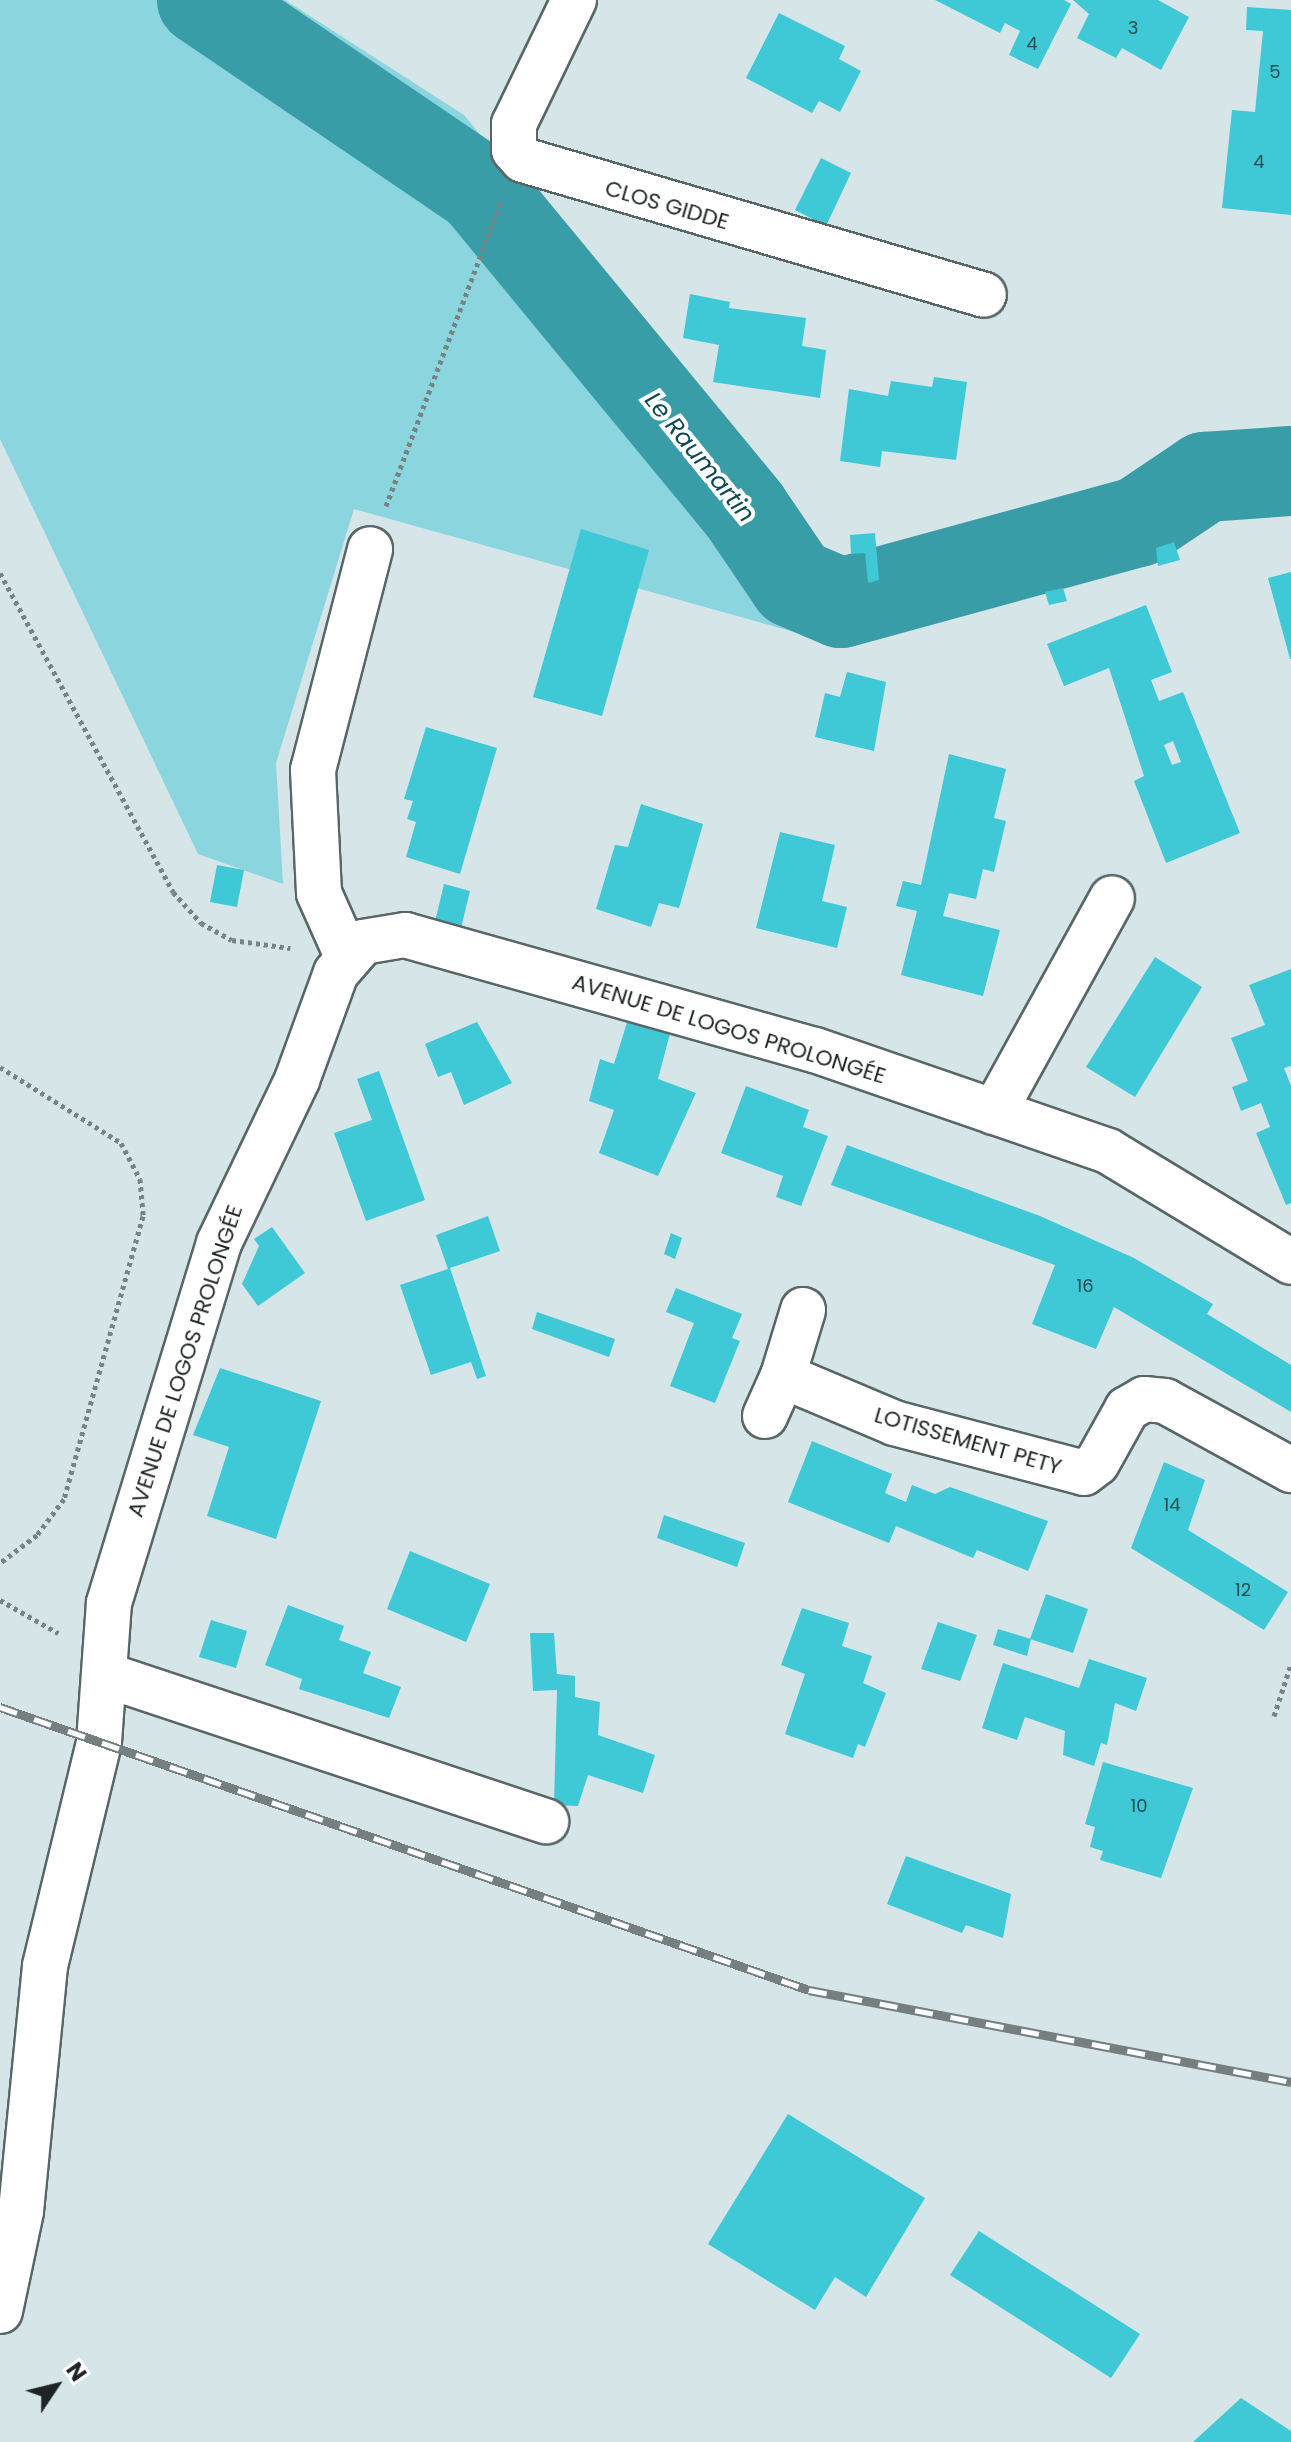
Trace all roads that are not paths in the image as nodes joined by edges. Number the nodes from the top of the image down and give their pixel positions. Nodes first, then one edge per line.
1 (574, 0) edge
2 (984, 295) dead end
3 (370, 549) road end
4 (1112, 898) dead end
5 (347, 956) junction
6 (994, 1112) junction
7 (1291, 1262) edge
8 (803, 1310) dead end
9 (783, 1376) junction
10 (765, 1416) dead end
11 (1291, 1470) edge
12 (106, 1675) junction
13 (546, 1821) dead end
14 (0, 2311) edge

1 - 2 street, CLOS GIDDE
3 - 5 street
4 - 6 street
5 - 6 street, AVENUE DE LOGOS PROLONGÉE
5 - 12 street, AVENUE DE LOGOS PROLONGÉE
6 - 7 street, AVENUE DE LOGOS PROLONGÉE
8 - 9 street
9 - 10 street
9 - 11 street, LOTISSEMENT PETY
12 - 13 street
12 - 14 street, AVENUE DE LOGOS PROLONGÉE

